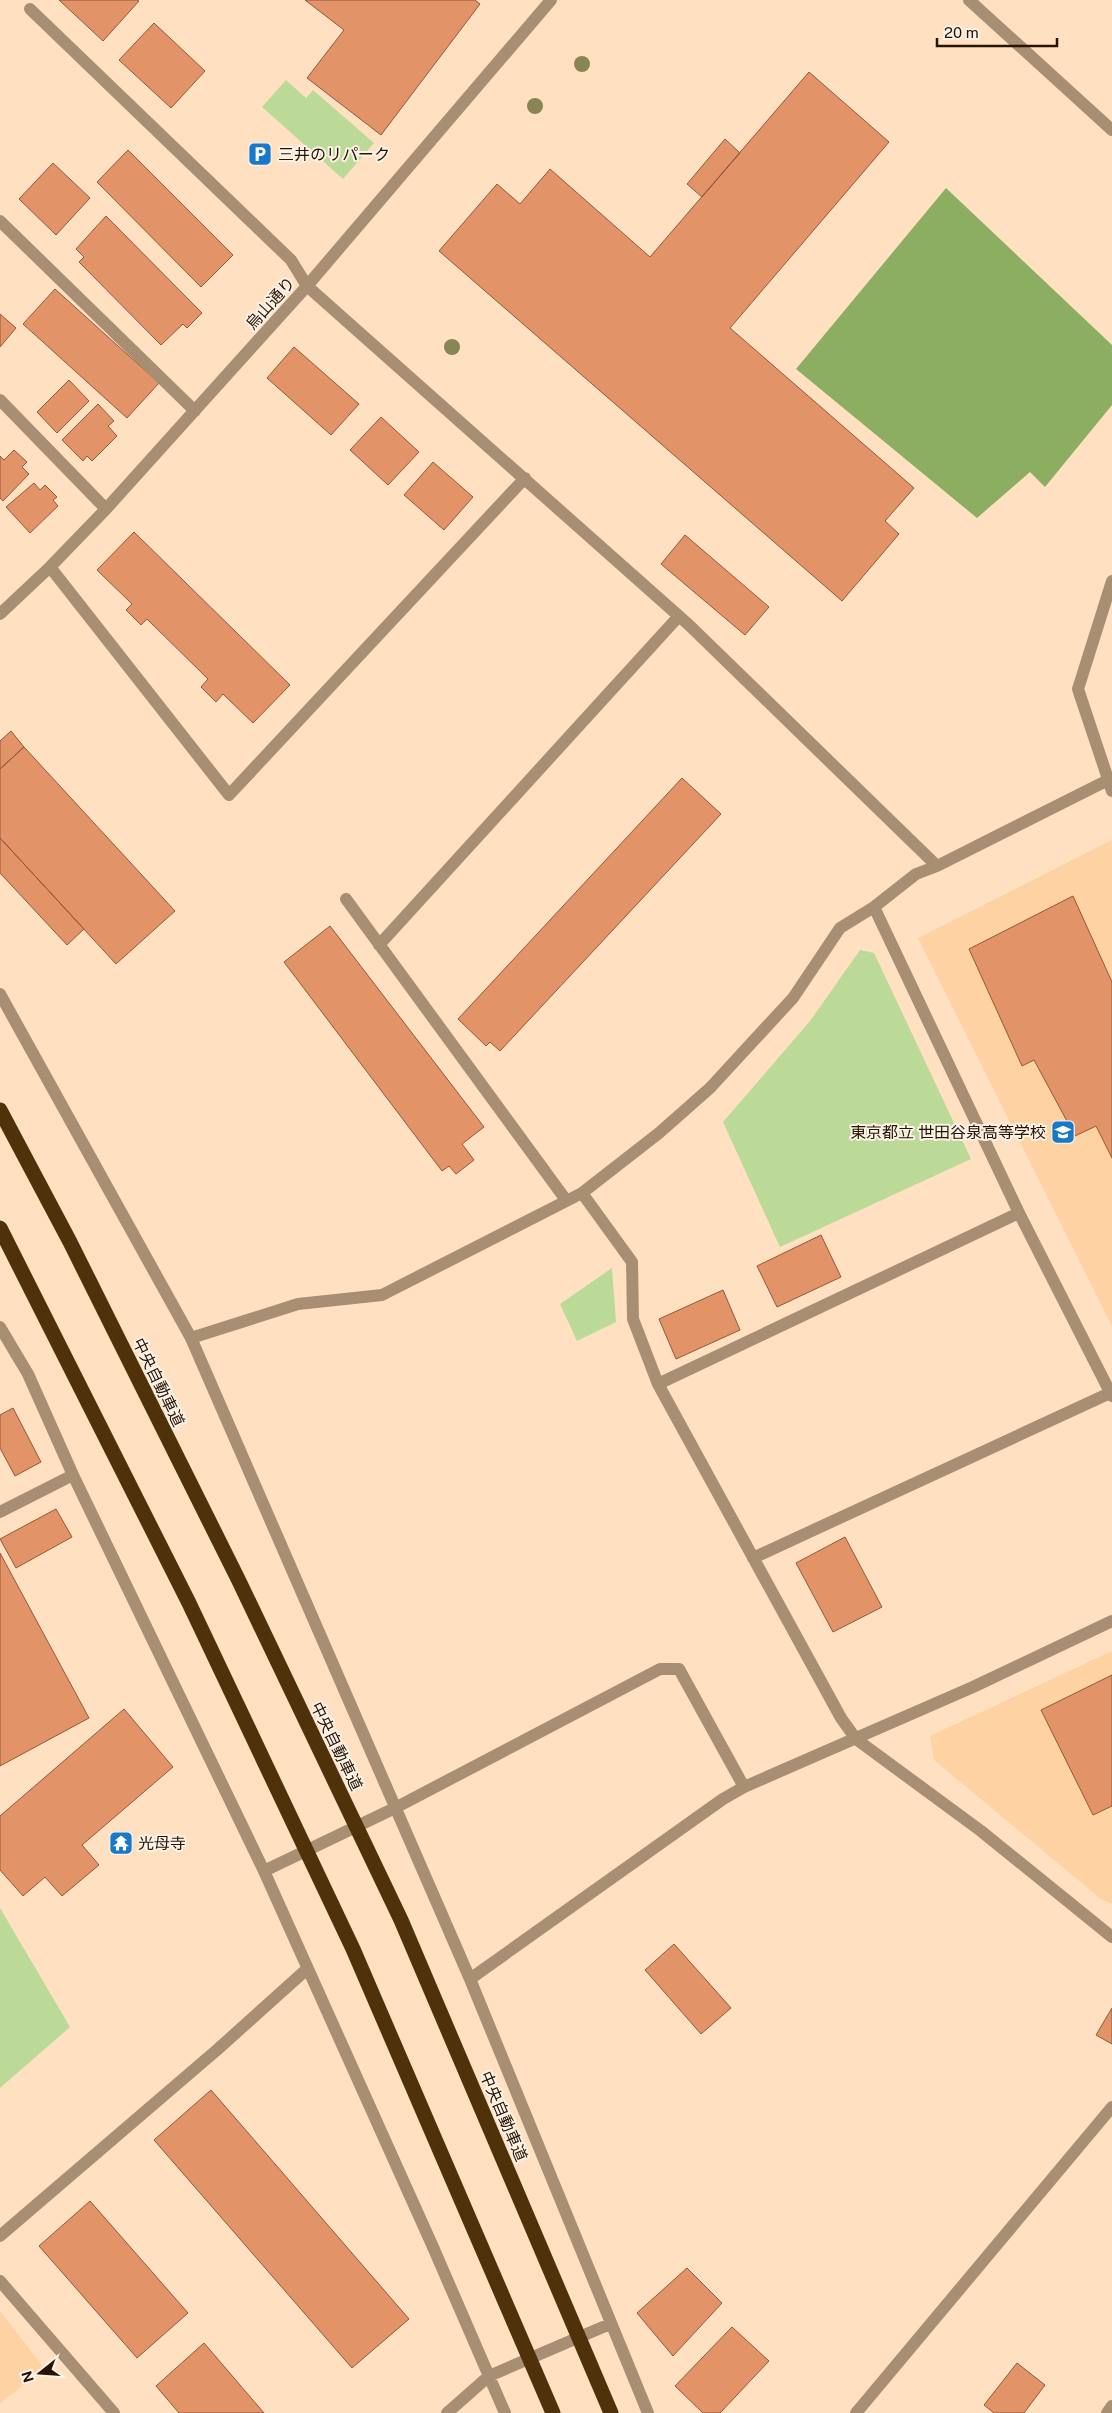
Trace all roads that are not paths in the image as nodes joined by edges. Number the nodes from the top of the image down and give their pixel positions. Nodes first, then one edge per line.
1 (551, 0) edge
2 (969, 0) edge
3 (30, 9) dead end
4 (1112, 130) edge
5 (0, 221) edge
6 (307, 286) junction
7 (0, 400) edge
8 (194, 411) junction
9 (525, 478) junction
10 (106, 509) junction
11 (50, 567) junction
12 (1112, 582) edge
13 (0, 614) edge
14 (679, 616) junction
15 (1110, 783) edge
16 (938, 866) junction
17 (346, 899) dead end
18 (874, 907) junction
19 (379, 944) junction
20 (0, 994) edge
21 (0, 1110) edge
22 (582, 1193) junction
23 (566, 1200) junction
24 (1019, 1213) junction
25 (0, 1228) edge
26 (0, 1327) edge
27 (191, 1338) junction
28 (658, 1384) junction
29 (1111, 1395) edge
30 (72, 1475) junction
31 (0, 1512) edge
32 (753, 1558) junction
33 (1112, 1621) edge
34 (856, 1739) junction
35 (744, 1787) junction
36 (395, 1808) junction
37 (264, 1872) junction
38 (1112, 1936) edge
39 (307, 1969) junction
40 (470, 1979) junction
41 (1112, 2106) edge
42 (0, 2236) edge
43 (0, 2281) edge
44 (610, 2324) junction
45 (489, 2376) junction
46 (1112, 2406) edge
47 (114, 2413) edge
48 (447, 2413) edge
49 (505, 2413) edge
50 (553, 2413) edge
51 (611, 2413) edge
52 (648, 2413) edge
53 (856, 2413) edge
54 (1108, 2413) edge

1 - 6 street, 烏山通り
2 - 4 street
3 - 6 street
5 - 8 street
6 - 8 street, 烏山通り
6 - 9 street
7 - 10 street
8 - 10 street, 烏山通り
9 - 11 street
9 - 14 street
10 - 11 street, 烏山通り
11 - 13 street, 烏山通り
12 - 15 street
14 - 16 street
14 - 19 street
15 - 16 street
16 - 18 street
17 - 19 street
18 - 22 street
18 - 24 street
19 - 23 street
20 - 27 street
21 - 51 highway, 中央自動車道, bridge
22 - 23 street
22 - 28 street
23 - 27 street
24 - 28 street
24 - 29 street
25 - 50 highway, bridge
26 - 30 street
27 - 36 street
28 - 32 street
29 - 32 street
30 - 31 street
30 - 37 street
32 - 34 street
33 - 34 street
34 - 35 street
34 - 38 street
35 - 36 street
35 - 40 street
36 - 37 street
36 - 40 street
37 - 39 street
39 - 42 street
39 - 45 street
40 - 44 street
41 - 53 street
43 - 47 street
44 - 45 street
44 - 52 street
45 - 48 street
45 - 49 street
46 - 54 street

